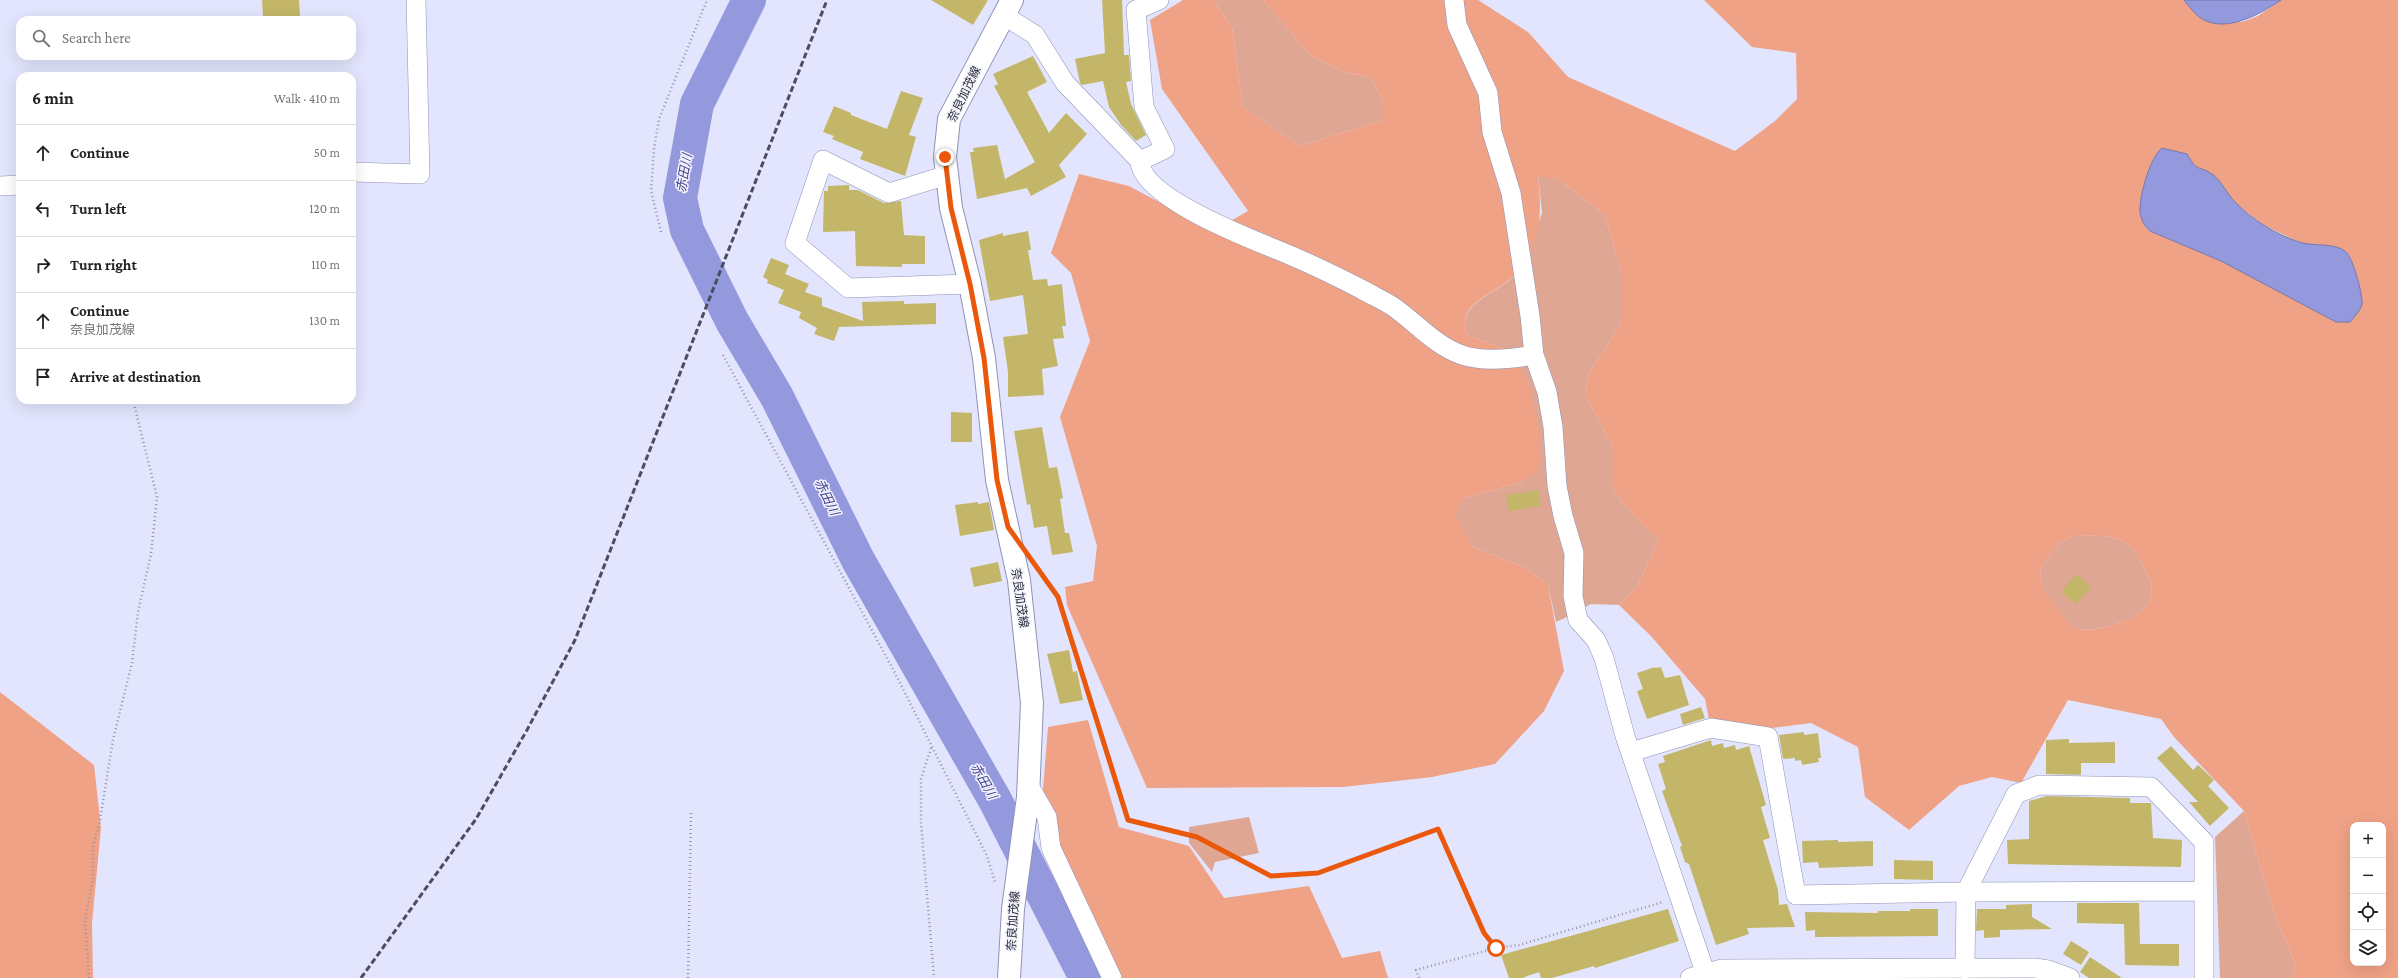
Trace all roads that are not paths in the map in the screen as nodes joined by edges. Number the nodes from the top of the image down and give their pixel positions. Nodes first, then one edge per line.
1 (416, 0) edge
2 (1159, 0) edge
3 (1454, 0) edge
4 (1008, 8) edge
5 (1140, 161) junction
6 (356, 172) edge
7 (947, 175) junction
8 (16, 185) edge
9 (0, 186) edge
10 (970, 284) junction
11 (1534, 355) junction
12 (1631, 752) junction
13 (1028, 791) junction
14 (2204, 891) junction
15 (1966, 892) junction
16 (1965, 969) junction
17 (1817, 973) edge
18 (1697, 975) edge
19 (1009, 978) edge
20 (1112, 978) edge
21 (2070, 978) edge
22 (2204, 978) edge

1 - 6 street
2 - 5 street
3 - 11 street
4 - 5 street
4 - 7 main road, 奈良加茂線
5 - 11 street
7 - 10 main road, 奈良加茂線
7 - 10 street
8 - 9 street
10 - 13 main road, 奈良加茂線
11 - 12 street
12 - 15 street
12 - 18 street
13 - 19 main road, 奈良加茂線
13 - 20 street
14 - 15 street
14 - 15 street
14 - 22 street
15 - 16 street
16 - 17 street
16 - 21 street
17 - 18 street

